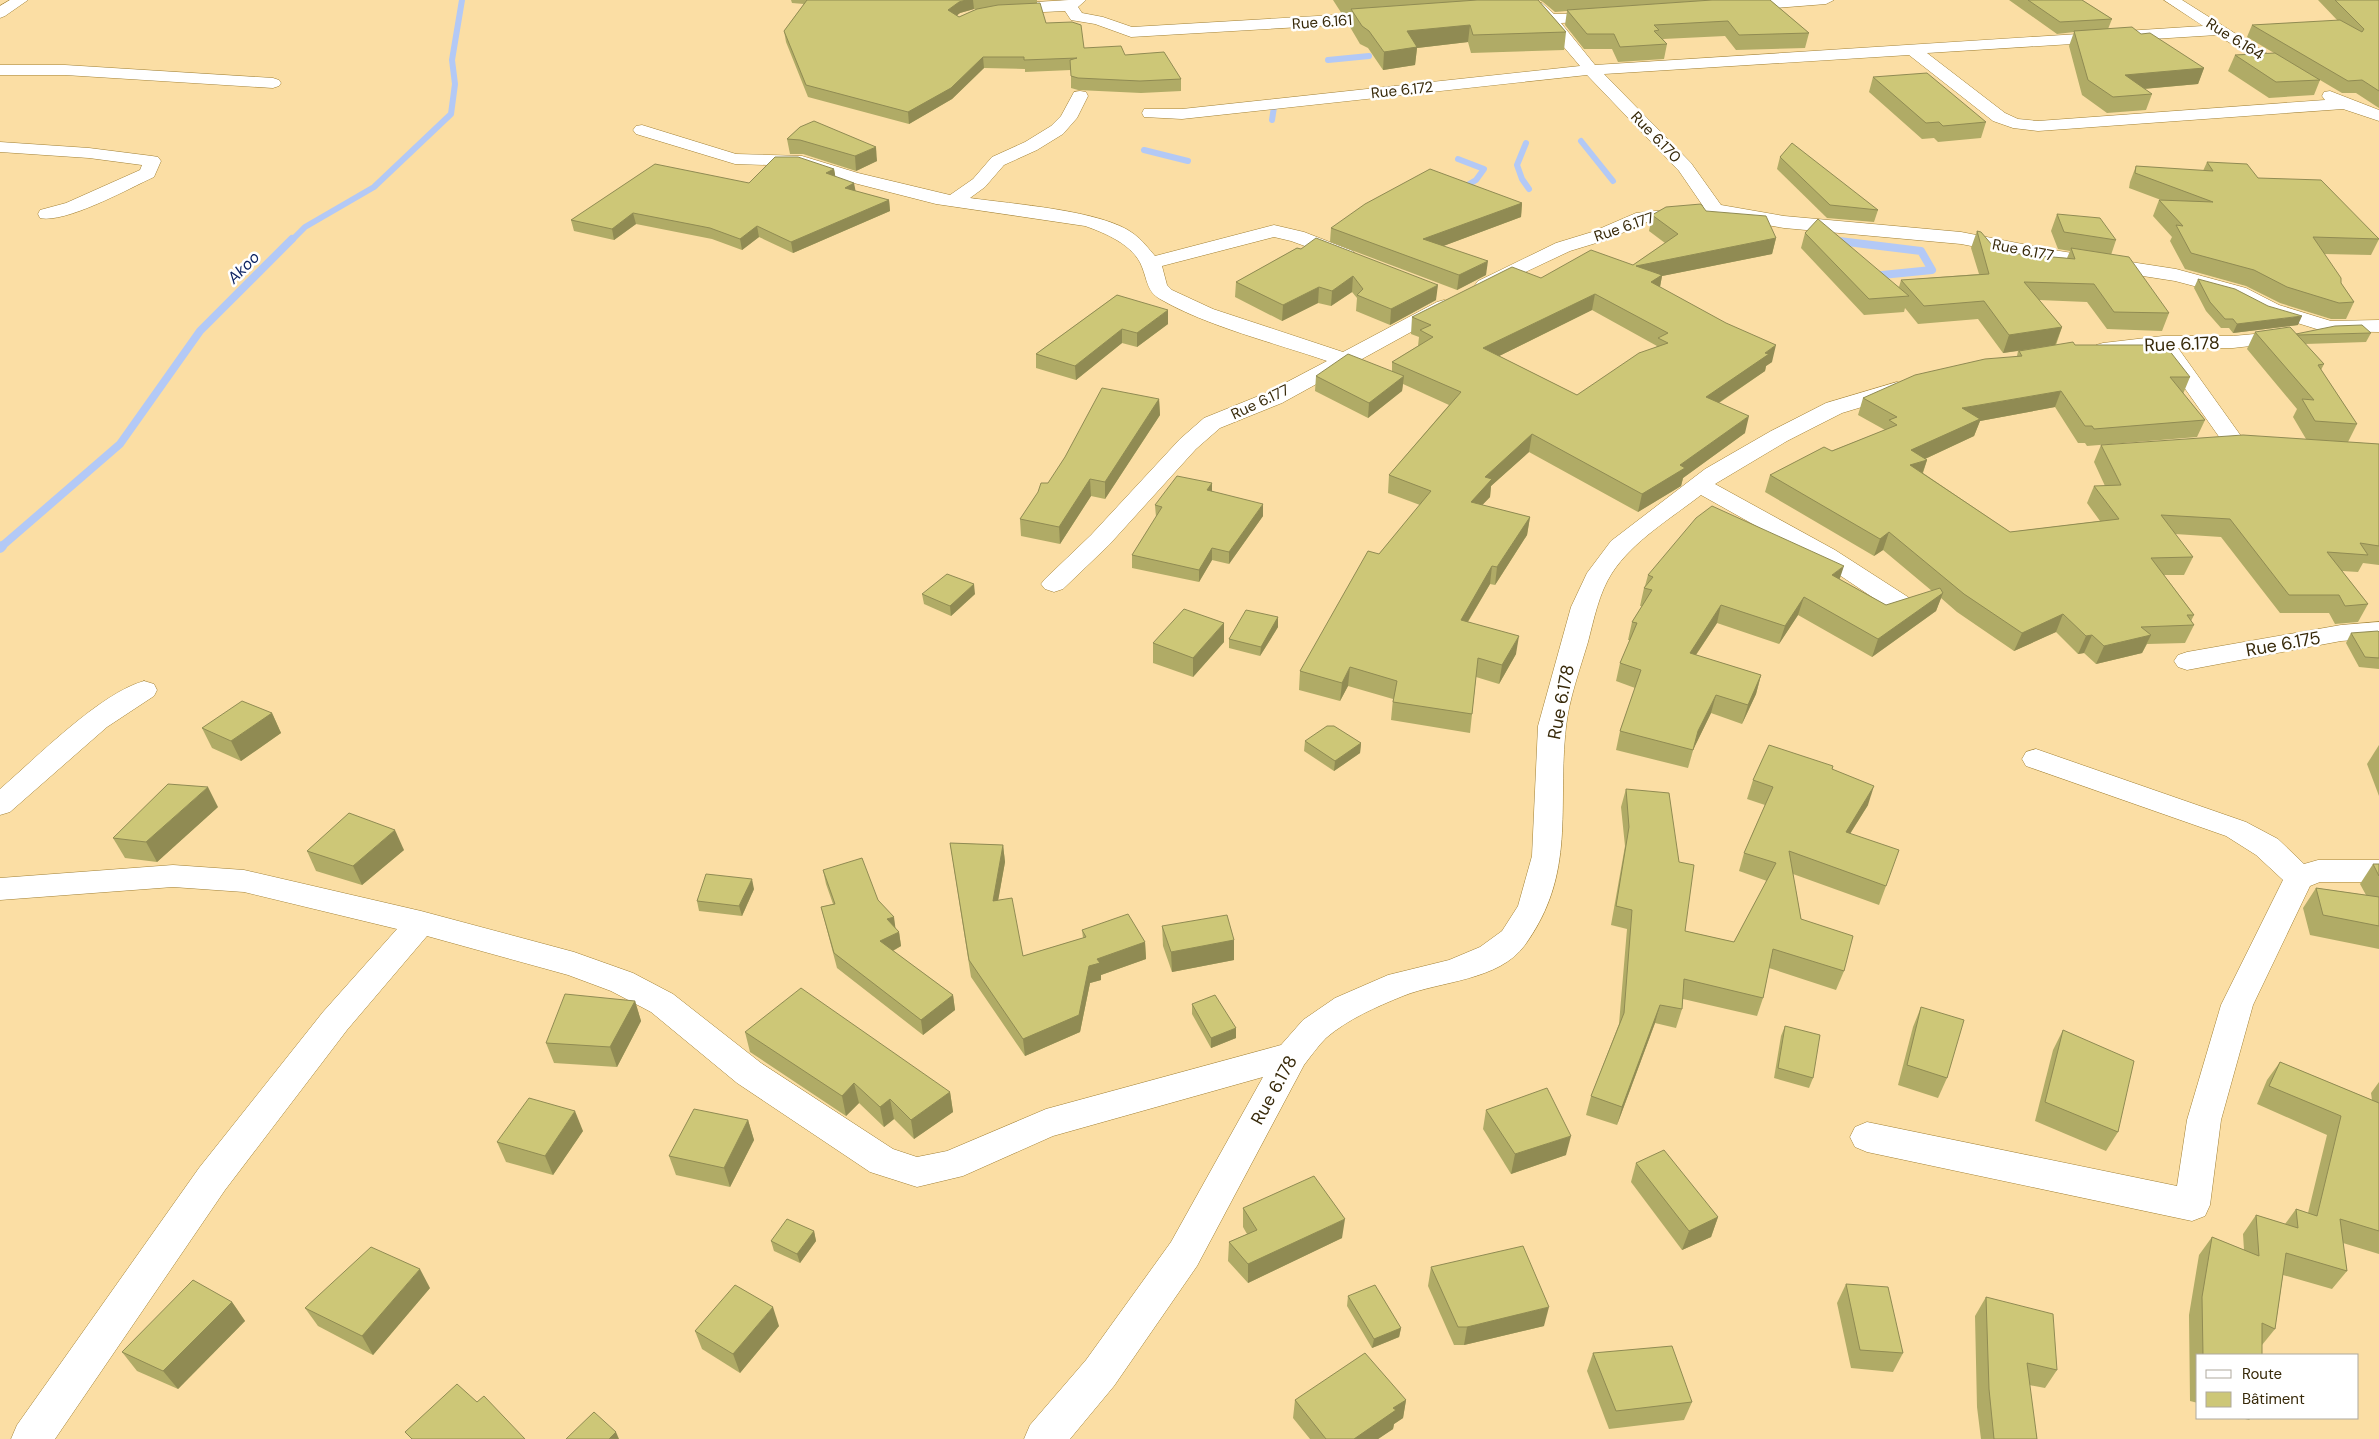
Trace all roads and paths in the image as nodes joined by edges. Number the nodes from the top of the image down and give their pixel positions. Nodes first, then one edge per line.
1 (20, 0) edge
2 (1826, 0) edge
3 (2171, 0) edge
4 (1074, 3) edge
5 (1535, 3) edge
6 (1728, 7) edge
7 (1508, 8) edge
8 (988, 11) edge
9 (0, 13) edge
10 (1619, 14) edge
11 (1401, 16) edge
12 (1550, 19) junction
13 (2220, 30) junction
14 (1914, 51) junction
15 (0, 70) edge
16 (1591, 70) junction
17 (2301, 80) edge
18 (273, 83) dead end
19 (2317, 90) edge
20 (1080, 96) dead end
21 (2344, 104) junction
22 (1150, 114) dead end
23 (2379, 116) edge
24 (642, 130) dead end
25 (0, 147) edge
26 (953, 201) junction
27 (1715, 210) junction
28 (47, 214) dead end
29 (1359, 260) edge
30 (1151, 263) junction
31 (1430, 289) edge
32 (1457, 299) junction
33 (2379, 326) edge
34 (2330, 328) junction
35 (2163, 342) junction
36 (2074, 352) edge
37 (1343, 360) junction
38 (1924, 380) edge
39 (2206, 445) edge
40 (1700, 485) junction
41 (1054, 584) dead end
42 (1898, 603) edge
43 (2379, 630) edge
44 (2187, 661) dead end
45 (144, 690) dead end
46 (2036, 759) dead end
47 (0, 805) edge
48 (2379, 871) edge
49 (2299, 878) junction
50 (0, 889) edge
51 (421, 923) junction
52 (1292, 1055) junction
53 (1867, 1137) dead end
54 (31, 1439) edge
55 (1044, 1439) edge

1 - 9 street
2 - 6 street
3 - 13 street, Rue 6.164
4 - 8 street
4 - 11 street, Rue 6.161
5 - 7 street
5 - 12 street
10 - 12 street
12 - 16 street
13 - 14 street, Rue 6.172
13 - 17 street, Rue 6.164
14 - 16 street, Rue 6.172
14 - 21 street
15 - 18 street
16 - 22 street, Rue 6.172
16 - 27 street, Rue 6.170
19 - 21 street
20 - 26 street
21 - 23 street
24 - 26 street
25 - 28 street
26 - 30 street
27 - 32 street, Rue 6.177
27 - 34 street, Rue 6.177
29 - 30 street
30 - 37 street
31 - 32 street
32 - 37 street, Rue 6.177
33 - 34 street, Rue 6.177
34 - 35 street, Rue 6.178
35 - 36 street, Rue 6.178
35 - 39 street
37 - 41 street, Rue 6.177
38 - 40 street, Rue 6.178
40 - 42 street
40 - 52 street, Rue 6.178
43 - 44 street, Rue 6.175
45 - 47 street
46 - 49 street
48 - 49 street
49 - 53 street
50 - 51 street
51 - 52 street
51 - 54 street
52 - 55 street, Rue 6.178

